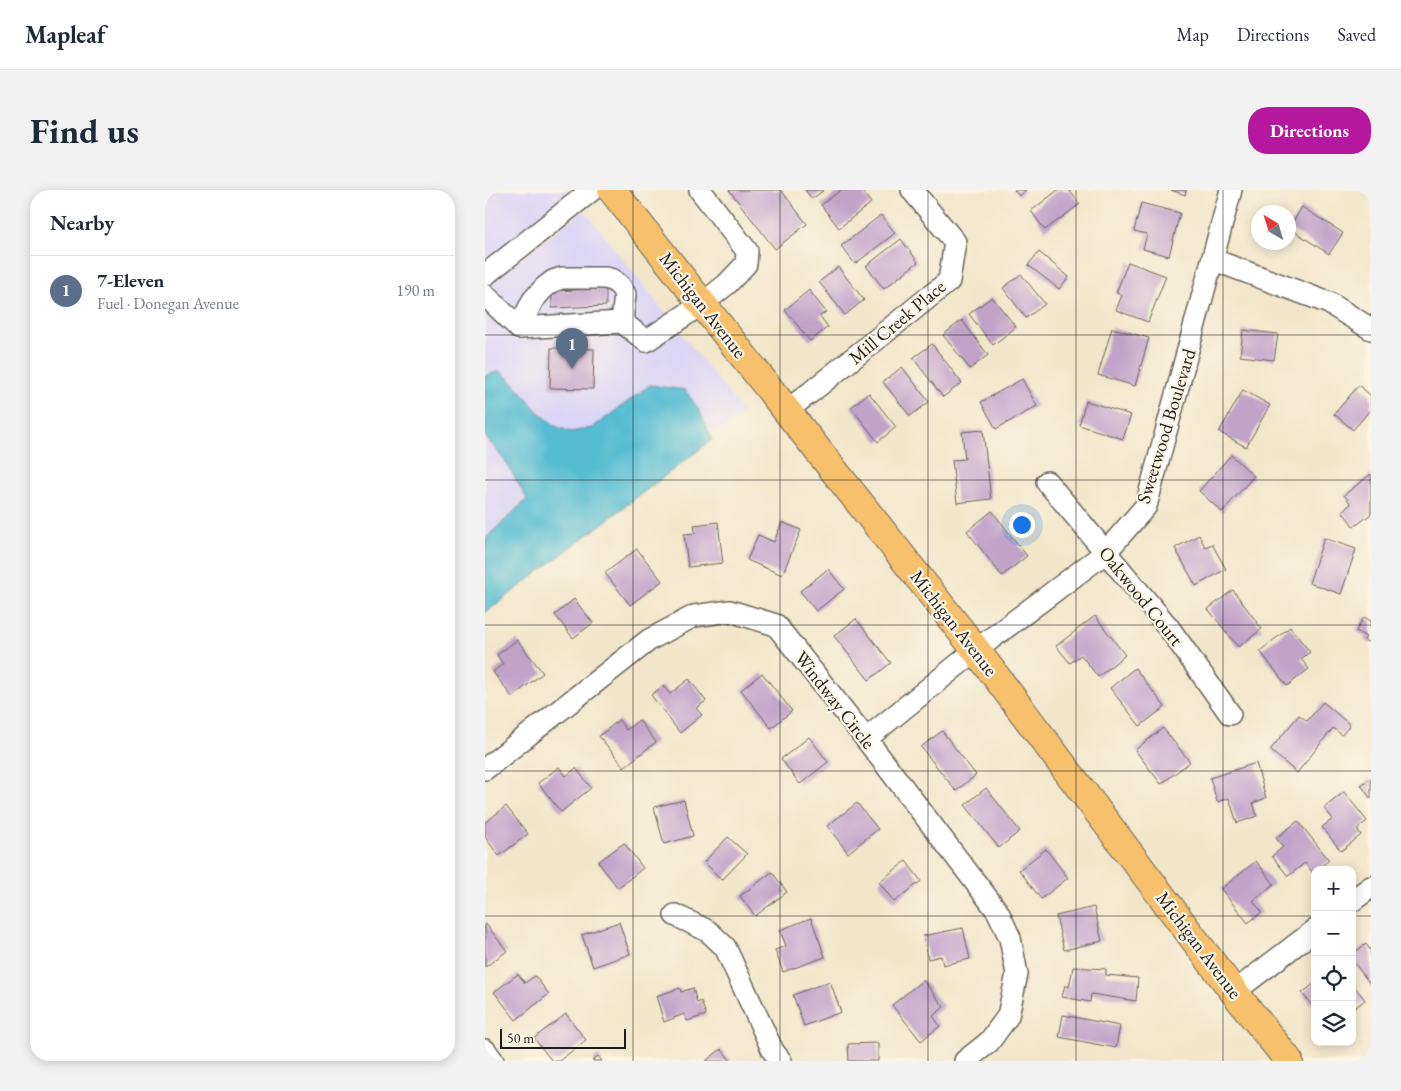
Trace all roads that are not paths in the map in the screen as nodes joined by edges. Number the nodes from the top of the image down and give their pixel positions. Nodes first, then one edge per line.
1 (592, 190) edge
2 (612, 190) edge
3 (700, 190) edge
4 (912, 190) edge
5 (1231, 190) edge
6 (1214, 260) junction
7 (485, 275) edge
8 (485, 295) edge
9 (702, 304) junction
10 (622, 322) junction
11 (519, 328) junction
12 (1371, 329) edge
13 (786, 411) junction
14 (1047, 482) dead end
15 (1105, 553) junction
16 (975, 650) junction
17 (1230, 714) dead end
18 (866, 739) junction
19 (485, 769) edge
20 (1371, 887) edge
21 (1356, 898) edge
22 (675, 915) dead end
23 (1311, 933) edge
24 (1234, 992) junction
25 (485, 1050) edge
26 (493, 1061) edge
27 (781, 1061) edge
28 (965, 1061) edge
29 (1289, 1061) edge

1 - 7 street
2 - 9 main road, Michigan Avenue
3 - 9 street
4 - 13 street, Mill Creek Place
5 - 6 street, Sweetwood Boulevard
6 - 12 street
6 - 15 street, Sweetwood Boulevard
8 - 11 street
9 - 10 street
9 - 13 main road, Michigan Avenue
10 - 11 street
10 - 11 street
13 - 16 main road, Michigan Avenue
14 - 15 street, Oakwood Court
15 - 16 street, Sweetwood Boulevard
15 - 17 street, Oakwood Court
16 - 18 street, Sweetwood Boulevard
16 - 24 main road, Michigan Avenue
18 - 19 street, Windway Circle
18 - 28 street, Windway Circle
20 - 21 street
22 - 27 street
23 - 24 street
24 - 29 main road, Michigan Avenue
25 - 26 street

